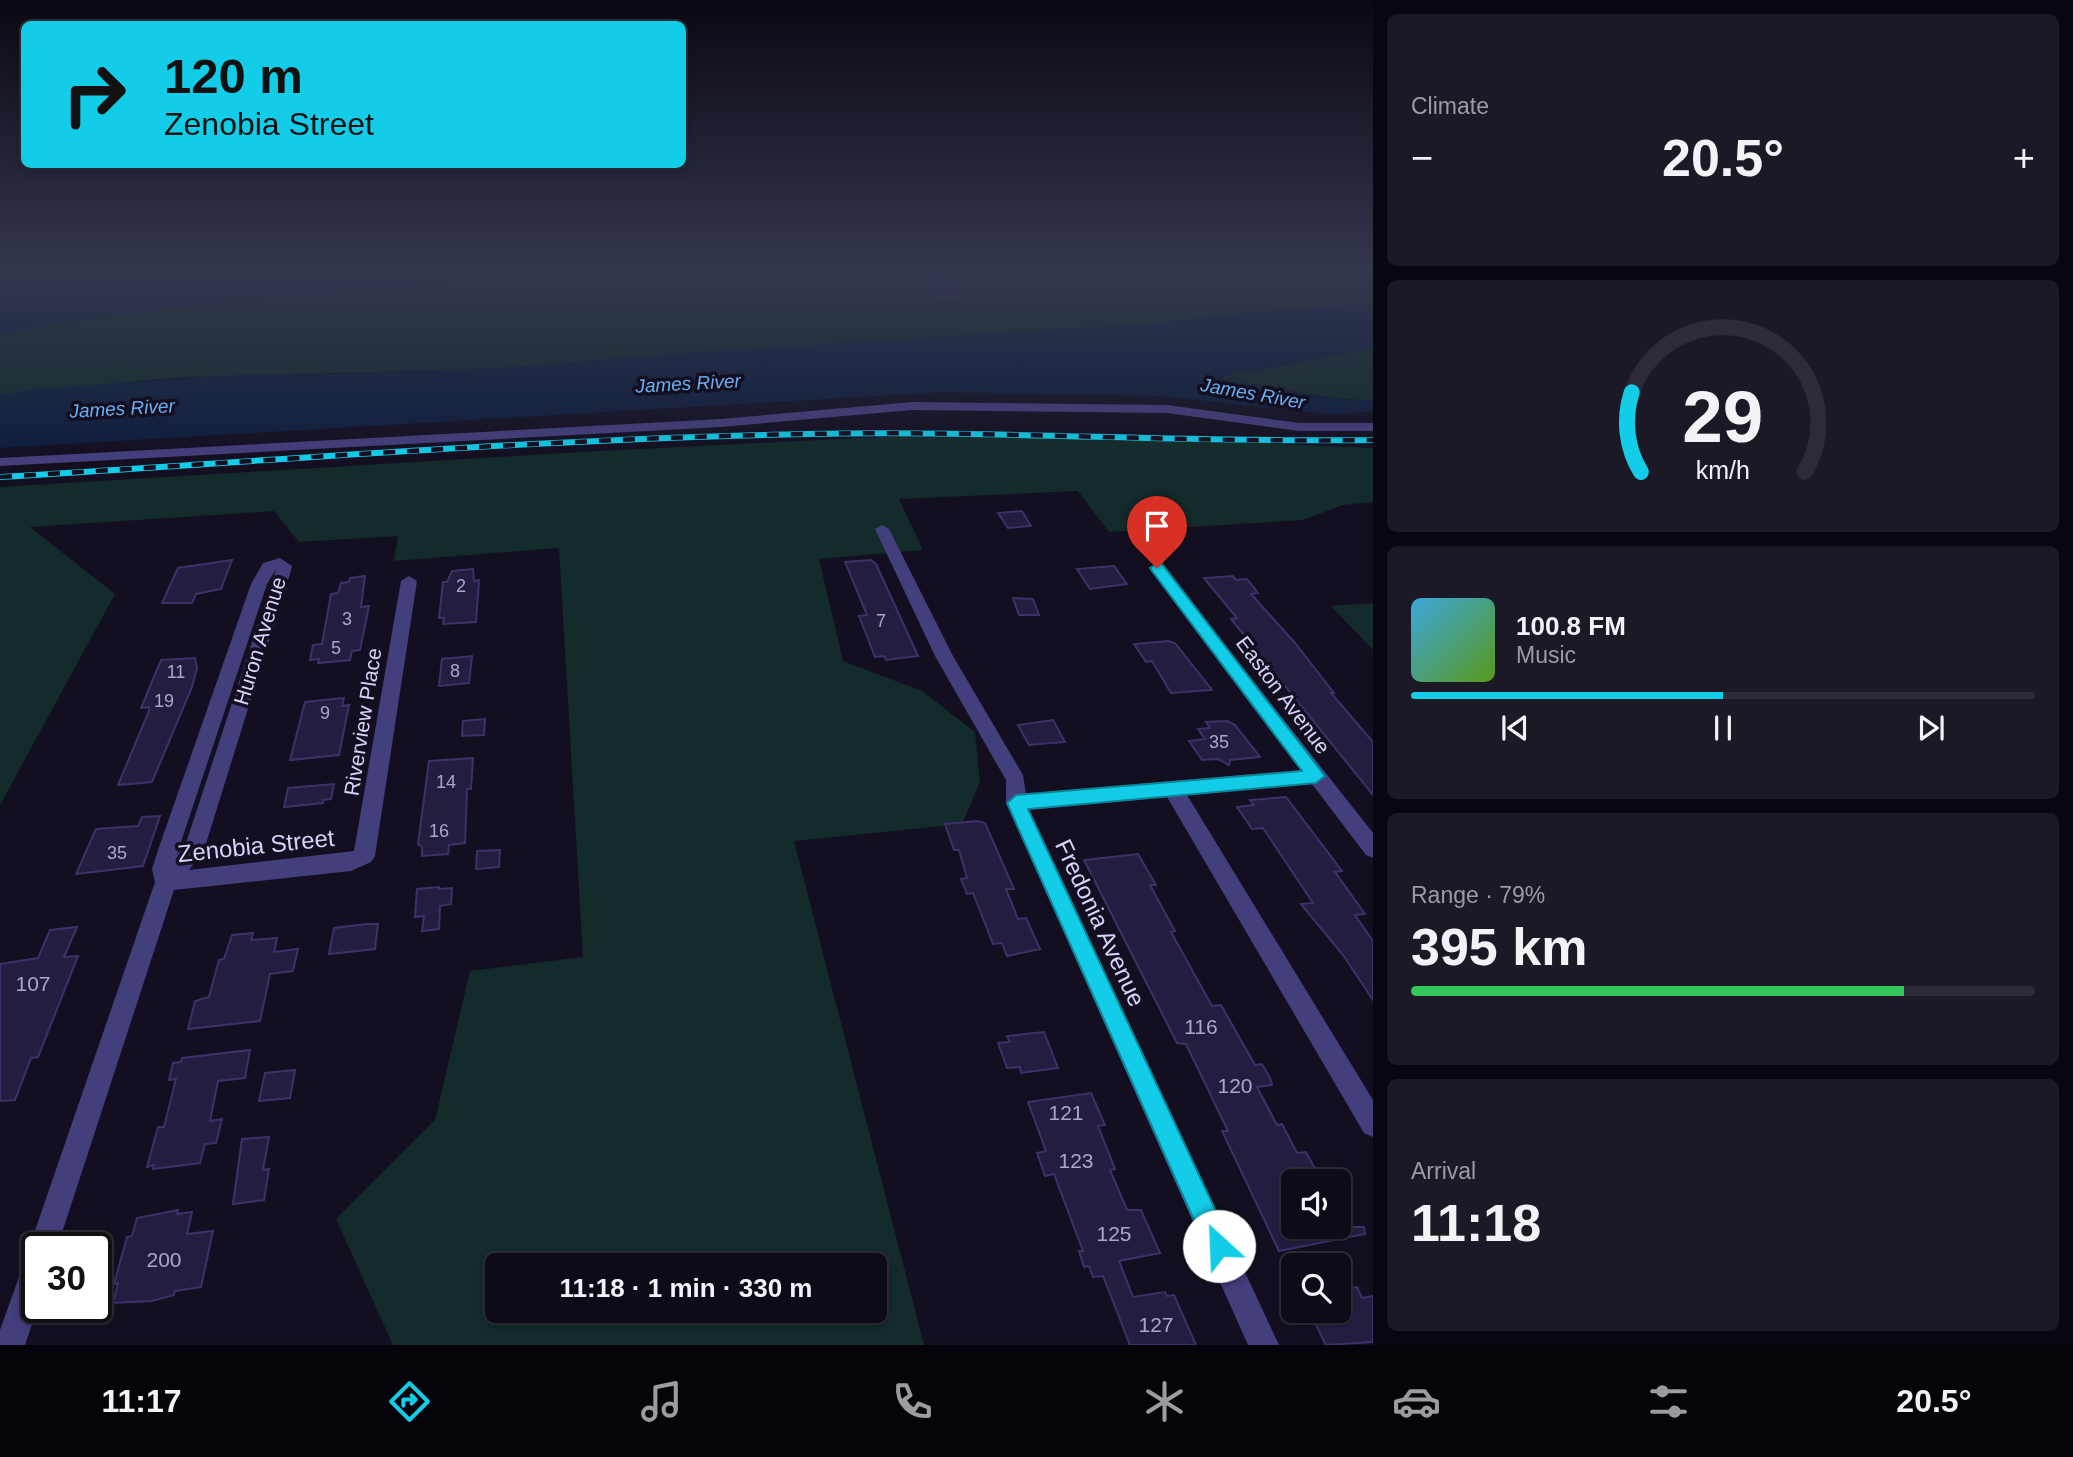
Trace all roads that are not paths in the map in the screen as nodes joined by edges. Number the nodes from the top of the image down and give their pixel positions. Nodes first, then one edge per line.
1 (1373, 427) edge
2 (0, 462) edge
3 (882, 529) dead end
4 (1157, 568) dead end
5 (409, 581) dead end
6 (1316, 776) junction
7 (1173, 790) junction
8 (1016, 803) junction
9 (1373, 849) edge
10 (351, 862) joint
11 (166, 882) junction
12 (1373, 1124) edge
13 (48, 1232) edge
14 (21, 1313) edge
15 (10, 1345) edge
16 (1264, 1345) edge

1 - 2 street
3 - 8 street, Fredonia Avenue
4 - 6 street, Easton Avenue
5 - 10 street, Riverview Place
6 - 7 street
6 - 9 street, Easton Avenue
7 - 8 street
7 - 12 street
8 - 16 street, Fredonia Avenue
10 - 11 street, Zenobia Street
11 - 11 street, Huron Avenue
11 - 13 street, Huron Avenue
14 - 15 street

